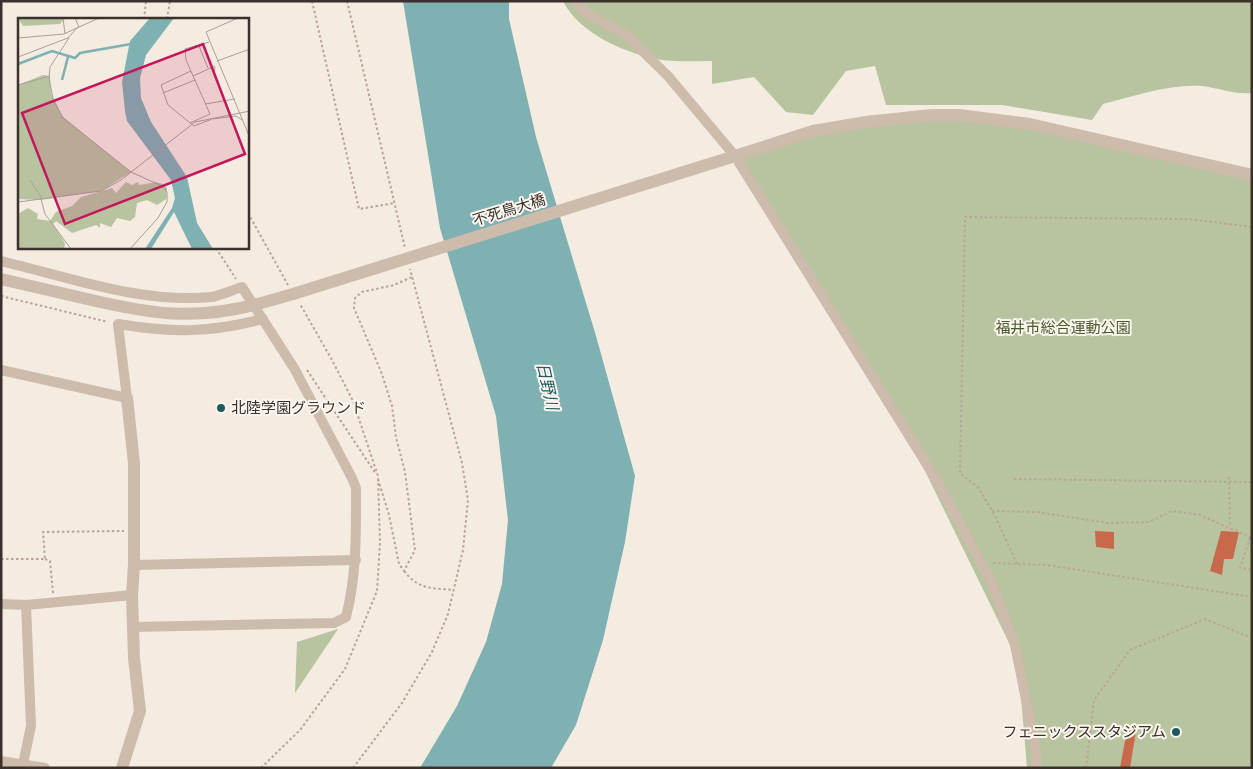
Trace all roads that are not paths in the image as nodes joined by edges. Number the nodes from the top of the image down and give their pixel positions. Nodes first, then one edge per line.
1 (576, 1) edge
2 (735, 156) junction
3 (1252, 175) edge
4 (1, 261) edge
5 (1, 279) edge
6 (263, 319) junction
7 (1, 370) edge
8 (127, 398) junction
9 (356, 560) junction
10 (134, 565) junction
11 (132, 595) junction
12 (1, 604) edge
13 (26, 605) junction
14 (133, 627) junction
15 (1, 761) edge
16 (23, 764) junction
17 (45, 768) edge
18 (122, 768) edge
19 (1036, 768) edge

1 - 2 street
2 - 3 street, 不死鳥大橋
2 - 5 street, 不死鳥大橋, bridge
2 - 19 street
4 - 6 street
6 - 8 street
6 - 9 street
7 - 8 street
8 - 10 street
9 - 10 street
9 - 14 street
10 - 11 street
11 - 13 street
11 - 14 street
12 - 13 street
13 - 16 street
14 - 18 street
15 - 16 street
16 - 17 street

